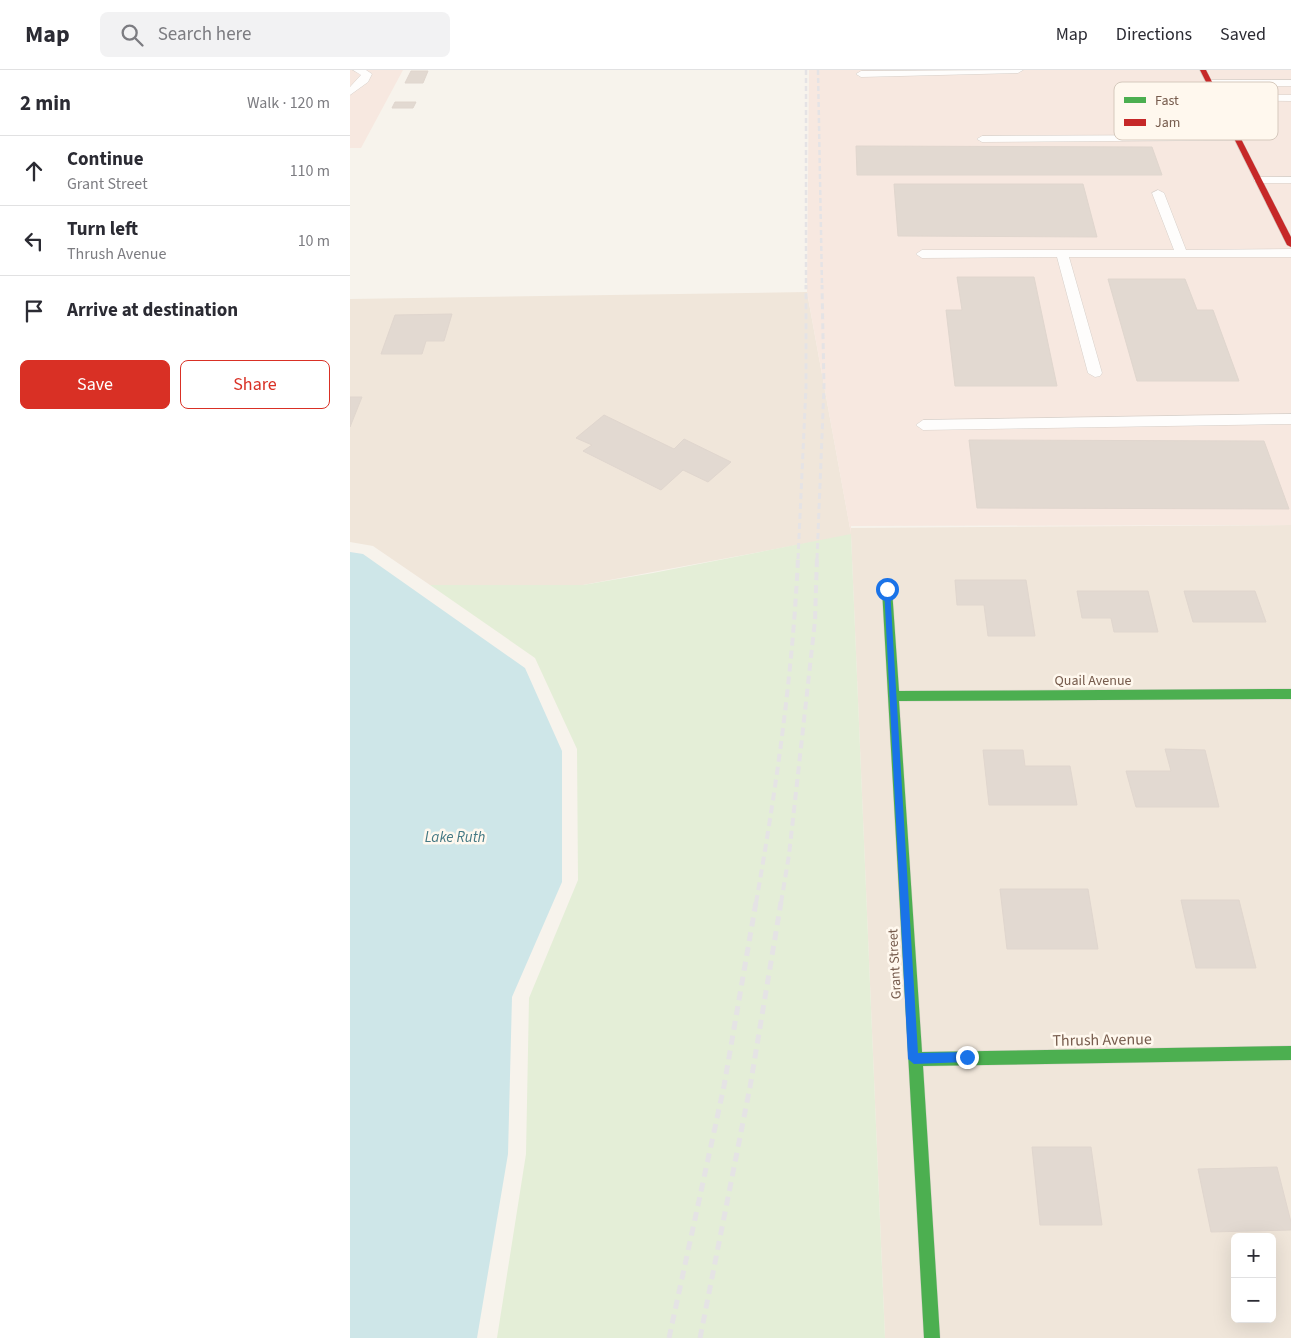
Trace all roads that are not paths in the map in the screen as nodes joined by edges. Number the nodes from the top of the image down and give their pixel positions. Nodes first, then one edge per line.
1 (358, 70) edge
2 (1018, 70) edge
3 (1204, 70) edge
4 (861, 74) dead end
5 (1210, 82) edge
6 (1278, 84) edge
7 (1291, 84) edge
8 (350, 92) edge
9 (1278, 98) edge
10 (1291, 98) edge
11 (1114, 138) edge
12 (982, 139) dead end
13 (1239, 140) edge
14 (1259, 180) junction
15 (1291, 180) edge
16 (1158, 193) dead end
17 (1291, 245) edge
18 (1062, 253) junction
19 (1181, 253) junction
20 (1291, 253) edge
21 (922, 254) dead end
22 (1095, 373) dead end
23 (1291, 419) edge
24 (924, 425) dead end
25 (887, 589) dead end
26 (1291, 694) edge
27 (894, 696) junction
28 (1291, 1053) edge
29 (914, 1059) junction
30 (932, 1338) edge

1 - 8 lane
2 - 4 lane
3 - 5 street
6 - 7 lane
9 - 10 lane
11 - 12 lane
13 - 14 street
14 - 15 lane
14 - 17 street
16 - 19 lane
18 - 19 lane
18 - 21 lane
18 - 22 lane
19 - 20 lane
23 - 24 lane
25 - 27 street, Grant Street
26 - 27 street, Quail Avenue
27 - 29 street, Grant Street
28 - 29 street, Thrush Avenue
29 - 30 street, Grant Street

